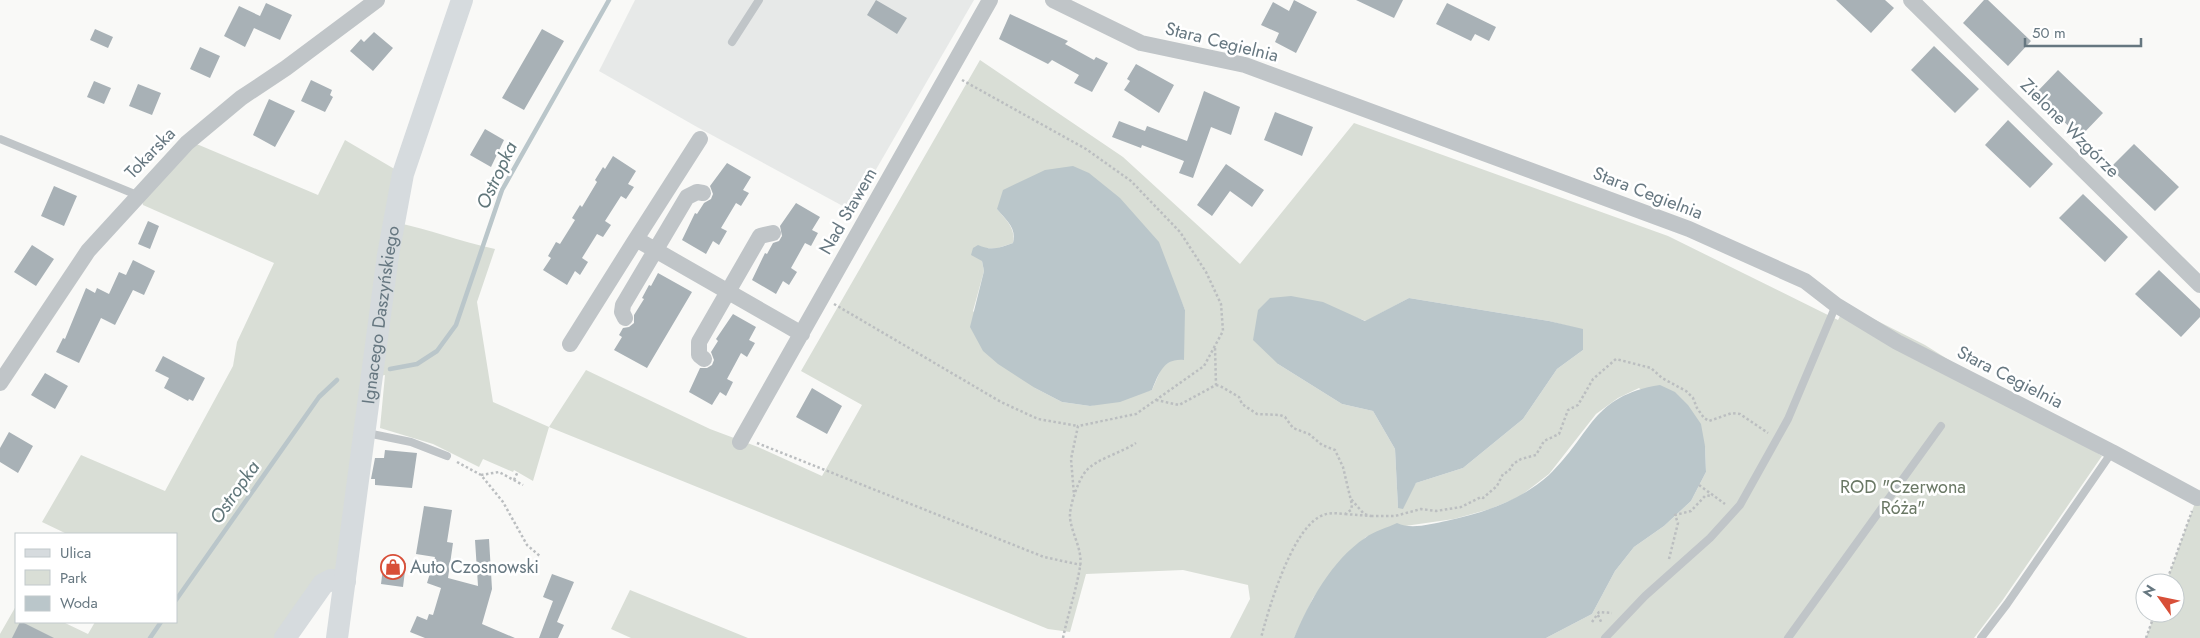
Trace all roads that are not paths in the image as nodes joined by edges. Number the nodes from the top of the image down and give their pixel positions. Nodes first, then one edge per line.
1 (377, 0) edge
2 (462, 0) edge
3 (759, 0) edge
4 (990, 0) edge
5 (1053, 0) edge
6 (1911, 0) edge
7 (732, 42) dead end
8 (700, 138) dead end
9 (0, 139) edge
10 (703, 193) dead end
11 (137, 195) junction
12 (773, 233) dead end
13 (636, 239) junction
14 (654, 250) junction
15 (2200, 285) edge
16 (728, 292) junction
17 (1836, 305) junction
18 (625, 318) dead end
19 (802, 334) junction
20 (570, 344) dead end
21 (704, 359) dead end
22 (0, 383) edge
23 (1941, 426) dead end
24 (365, 433) junction
25 (742, 440) road end
26 (2112, 452) junction
27 (447, 456) road end
28 (2197, 498) road end
29 (345, 581) junction
30 (285, 638) edge
31 (337, 638) edge
32 (1605, 638) edge
33 (1788, 638) edge
34 (1981, 638) edge

1 - 11 street, Tokarska
2 - 24 main road, Ignacego Daszyńskiego
3 - 7 lane
4 - 19 street, Nad Stawem
5 - 17 street, Stara Cegielnia
6 - 15 street, Zielone Wzgórze
8 - 13 street
9 - 11 lane
10 - 14 street
11 - 22 street, Tokarska
12 - 16 street
13 - 14 street
13 - 20 street
14 - 16 street
14 - 18 street
16 - 19 street
16 - 21 street
17 - 26 street, Stara Cegielnia
17 - 32 lane
19 - 25 street, Nad Stawem
23 - 33 lane
24 - 27 lane
24 - 29 main road, Ignacego Daszyńskiego
26 - 28 street, Stara Cegielnia
26 - 34 lane
29 - 30 main road
29 - 31 main road, Ignacego Daszyńskiego

